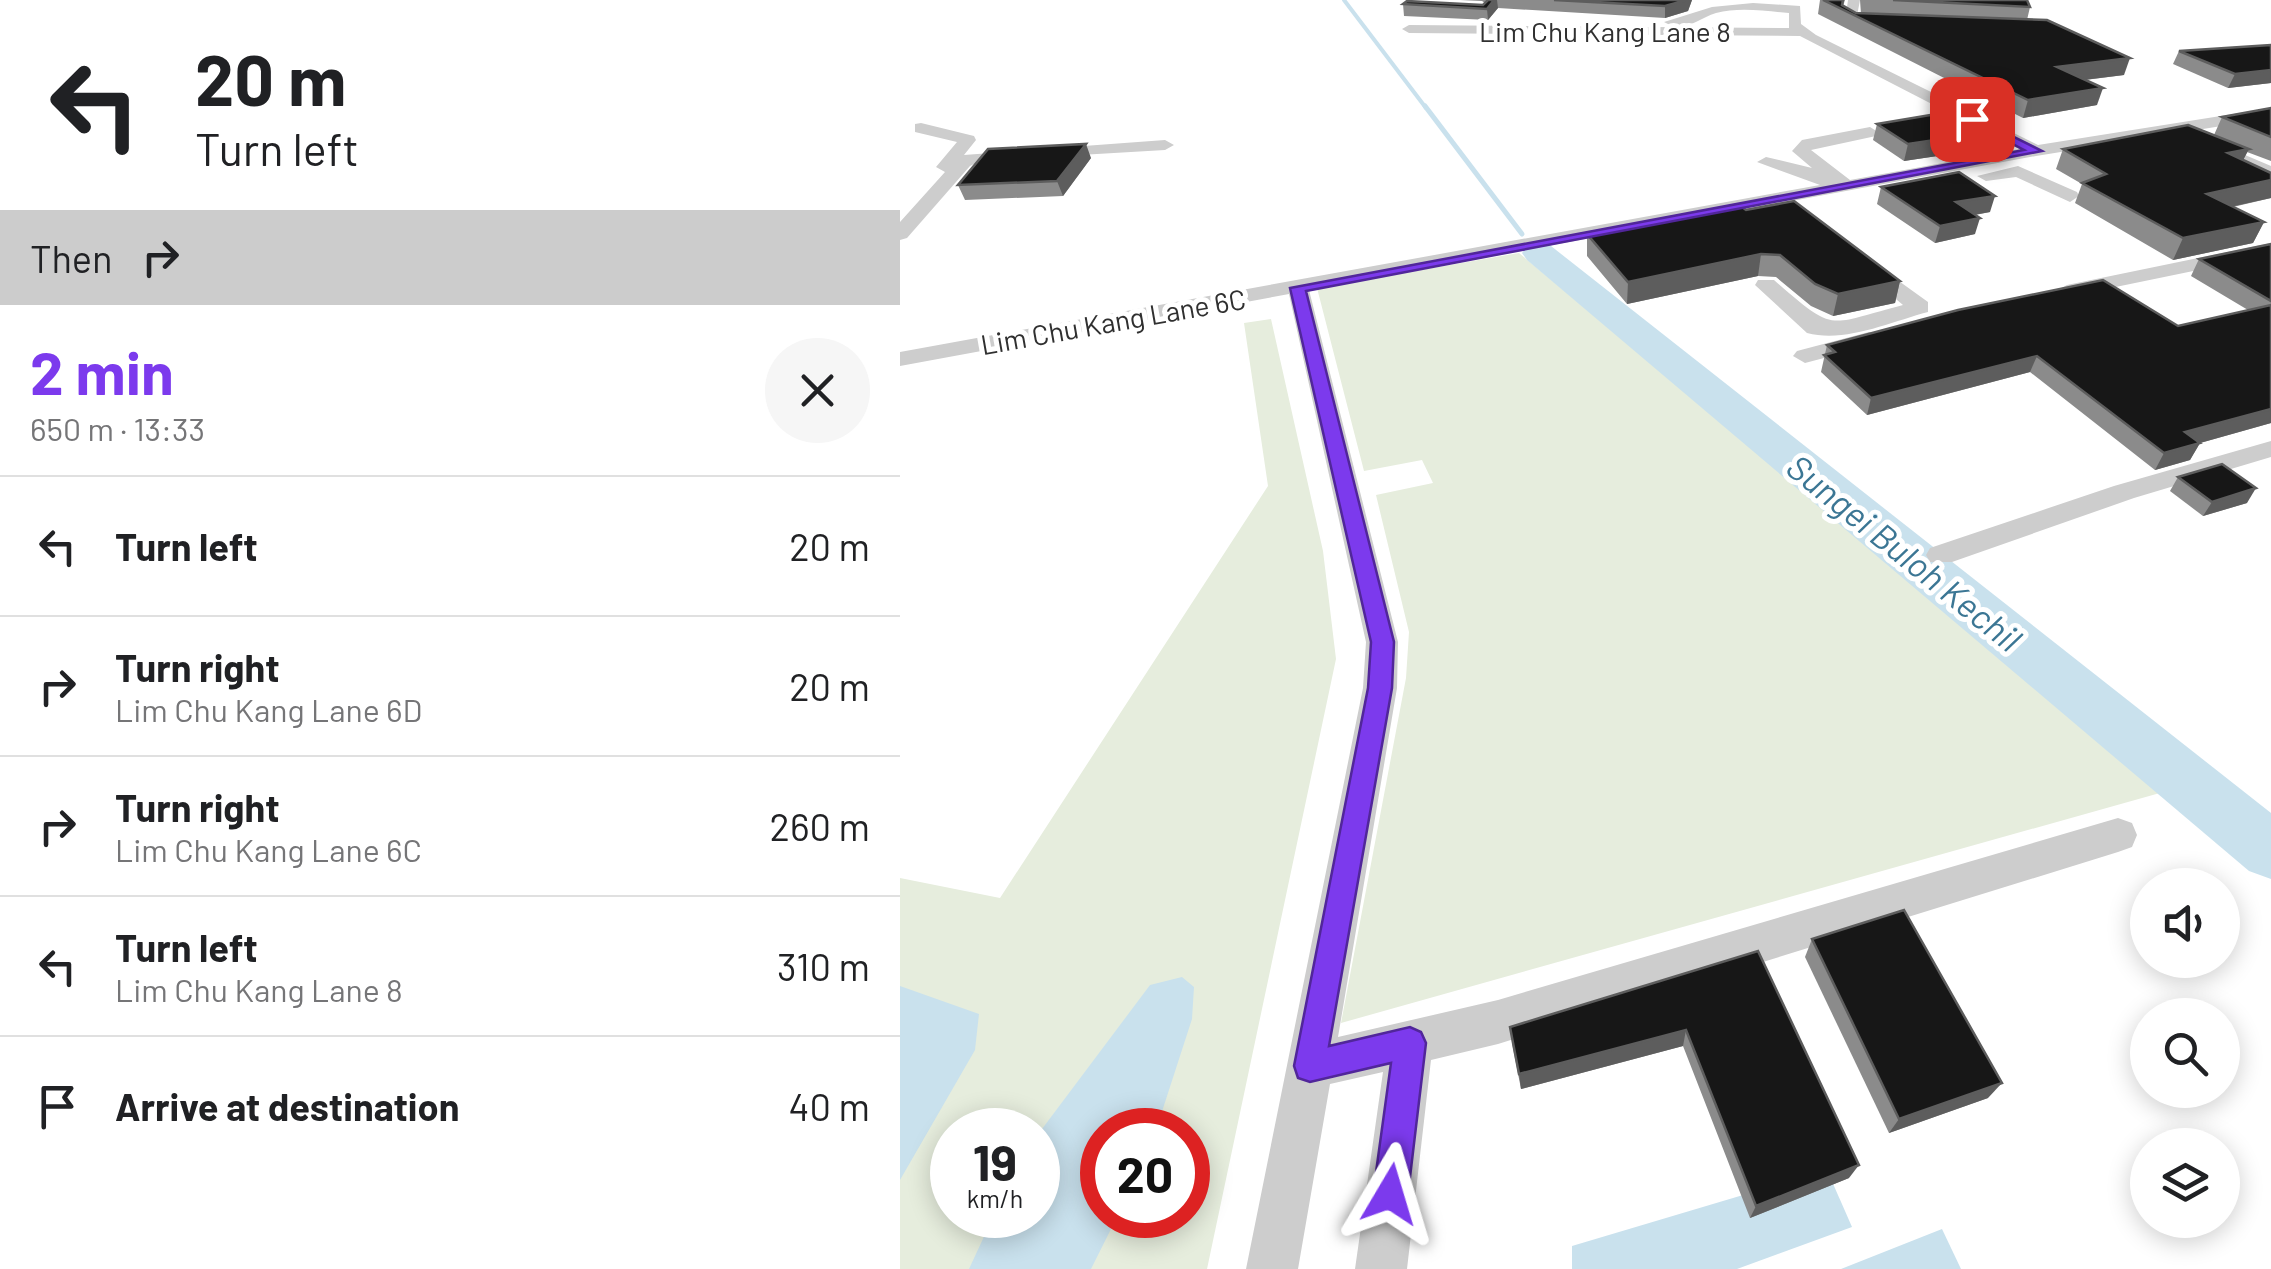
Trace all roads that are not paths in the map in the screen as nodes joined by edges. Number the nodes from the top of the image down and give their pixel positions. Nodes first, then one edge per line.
1 (1854, 0) edge
2 (1795, 4) edge
3 (1545, 13) dead end
4 (1899, 24) edge
5 (1408, 29) dead end
6 (1802, 32) junction
7 (2271, 113) edge
8 (921, 128) dead end
9 (2170, 130) junction
10 (1870, 132) dead end
11 (1165, 146) dead end
12 (2036, 151) junction
13 (1766, 162) dead end
14 (1980, 162) junction
15 (2271, 172) edge
16 (2000, 173) junction
17 (1840, 187) junction
18 (2070, 196) dead end
19 (900, 213) edge
20 (1754, 224) edge
21 (900, 234) edge
22 (1843, 247) edge
23 (2271, 248) edge
24 (1766, 285) dead end
25 (1298, 288) junction
26 (2040, 297) edge
27 (1931, 322) edge
28 (1806, 356) dead end
29 (900, 359) edge
30 (2271, 449) edge
31 (1940, 554) dead end
32 (2118, 835) dead end
33 (1410, 1043) junction
34 (1310, 1066) junction
35 (1272, 1269) edge
36 (1381, 1269) edge

1 - 4 street
2 - 3 street
2 - 6 street
5 - 6 street, Lim Chu Kang Lane 8
6 - 12 street, Lim Chu Kang Lane 8
7 - 9 street, Lim Chu Kang Lane 6C
8 - 19 street
9 - 12 street, Lim Chu Kang Lane 6C
9 - 15 street
10 - 17 street
11 - 21 street
12 - 14 street, Lim Chu Kang Lane 6C
13 - 17 street
14 - 16 street
14 - 17 street, Lim Chu Kang Lane 6C
16 - 18 street
16 - 20 street
17 - 25 street, Lim Chu Kang Lane 6C
22 - 24 street
23 - 26 street
25 - 29 street, Lim Chu Kang Lane 6C
25 - 34 street
27 - 28 street
30 - 31 street
32 - 33 street
33 - 34 street
33 - 36 street
34 - 35 street

